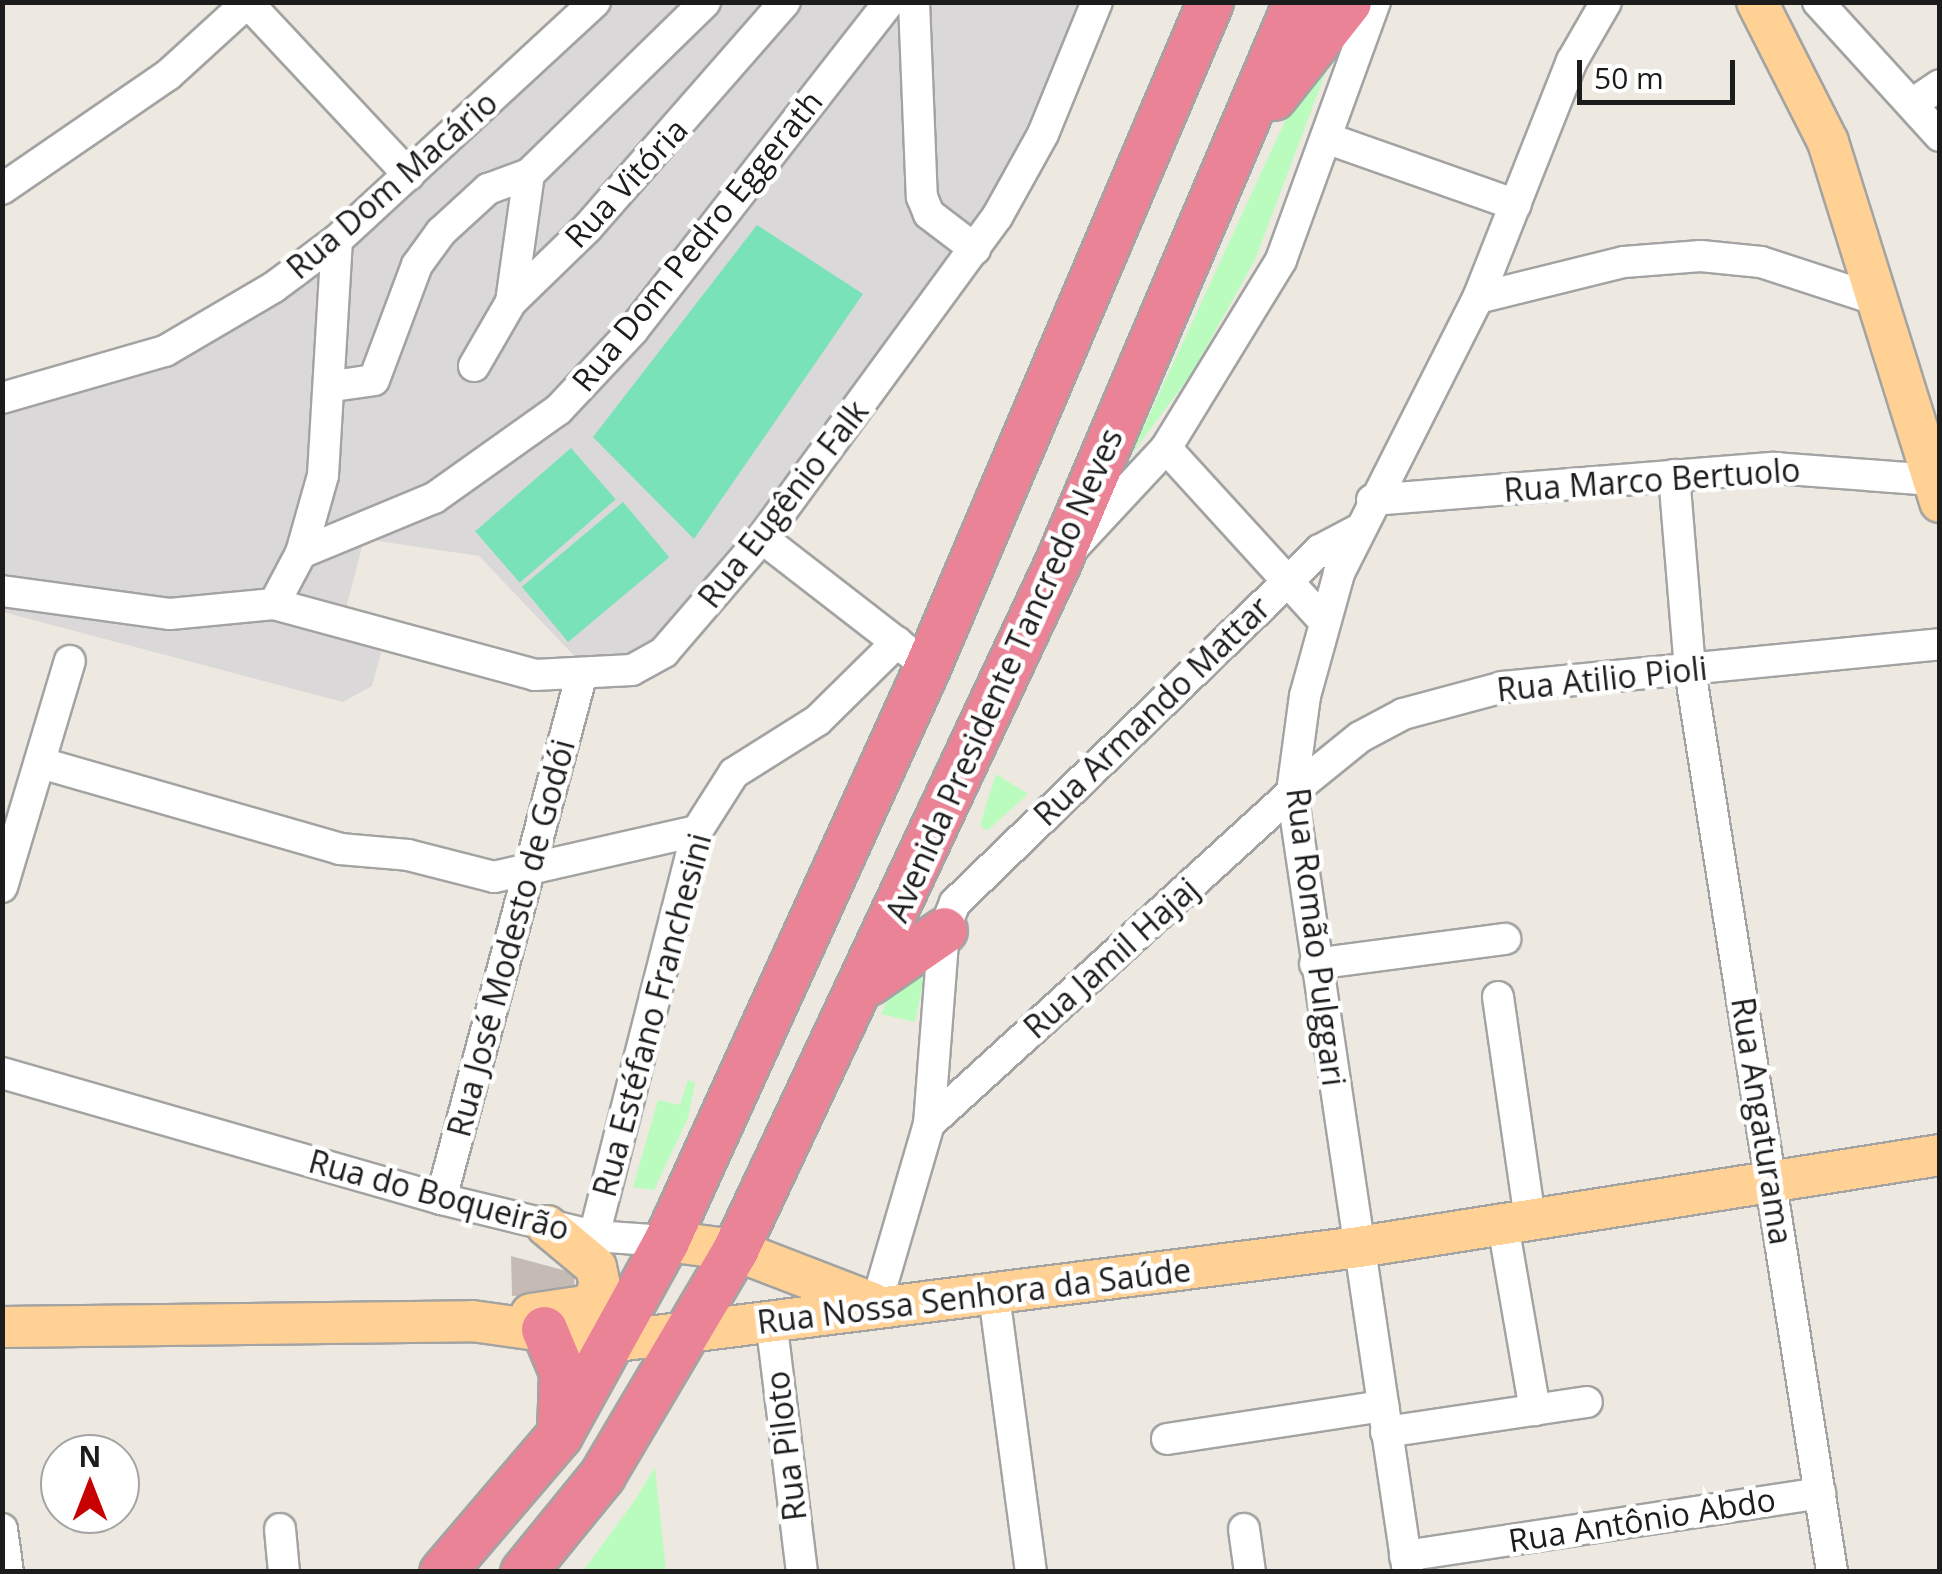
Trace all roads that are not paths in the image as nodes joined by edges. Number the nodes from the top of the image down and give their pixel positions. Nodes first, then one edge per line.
1 (594, 2) edge
2 (705, 2) edge
3 (784, 2) edge
4 (889, 2) edge
5 (914, 2) edge
6 (1097, 2) edge
7 (1210, 2) edge
8 (1296, 2) edge
9 (1348, 2) edge
10 (1375, 2) edge
11 (1606, 2) edge
12 (1757, 2) edge
13 (1818, 2) edge
14 (248, 3) edge
15 (1940, 85) edge
16 (1912, 104) junction
17 (1940, 136) edge
18 (1241, 138) junction
19 (1326, 138) junction
20 (529, 174) junction
21 (409, 175) junction
22 (2, 190) edge
23 (1516, 205) junction
24 (337, 240) junction
25 (975, 249) junction
26 (1478, 298) junction
27 (1880, 301) junction
28 (511, 302) junction
29 (474, 366) dead end
30 (333, 386) junction
31 (2, 398) edge
32 (1166, 448) junction
33 (1674, 475) junction
34 (1936, 490) edge
35 (1372, 500) junction
36 (1356, 531) junction
37 (762, 538) junction
38 (301, 553) junction
39 (1057, 564) junction
40 (1285, 584) junction
41 (2, 590) edge
42 (274, 604) junction
43 (1324, 620) junction
44 (1940, 644) edge
45 (912, 654) junction
46 (70, 661) dead end
47 (1690, 670) junction
48 (581, 677) junction
49 (42, 762) junction
50 (1292, 792) junction
51 (697, 831) junction
52 (528, 873) junction
53 (2, 887) edge
54 (949, 916) junction
55 (1505, 939) dead end
56 (1316, 964) junction
57 (860, 991) junction
58 (1498, 996) dead end
59 (2, 1073) edge
60 (930, 1124) junction
61 (1940, 1156) edge
62 (1772, 1184) junction
63 (442, 1200) junction
64 (1517, 1223) junction
65 (547, 1226) junction
66 (594, 1236) junction
67 (666, 1242) junction
68 (1359, 1247) junction
69 (735, 1250) junction
70 (994, 1295) junction
71 (876, 1305) junction
72 (771, 1320) junction
73 (472, 1321) junction
74 (2, 1327) edge
75 (544, 1329) junction
76 (684, 1334) junction
77 (617, 1341) junction
78 (1587, 1402) dead end
79 (1535, 1410) junction
80 (1384, 1419) junction
81 (560, 1434) junction
82 (1166, 1440) dead end
83 (1820, 1493) junction
84 (2, 1529) edge
85 (280, 1529) dead end
86 (1244, 1529) dead end
87 (1406, 1564) edge
88 (8, 1572) edge
89 (284, 1572) edge
90 (442, 1572) edge
91 (523, 1572) edge
92 (802, 1572) edge
93 (1031, 1572) edge
94 (1250, 1572) edge
95 (1832, 1572) edge

1 - 21 street, Rua Dom Macário
2 - 20 street
3 - 28 street, Rua Vitória
4 - 38 street, Rua Dom Pedro Eggerath
5 - 25 street
6 - 25 street, Rua Eugênio Falk
7 - 45 highway
8 - 18 highway, Avenida Presidente Tancredo Neves
9 - 18 highway
10 - 19 street
11 - 23 street, Rua Romão Pulggari
12 - 27 main road
13 - 16 street
14 - 21 street
14 - 22 street
15 - 16 street
16 - 17 street
18 - 39 highway, Avenida Presidente Tancredo Neves
19 - 23 street
19 - 32 street
20 - 28 street
20 - 30 street
21 - 24 street, Rua Dom Macário
23 - 26 street, Rua Romão Pulggari
24 - 30 street
24 - 31 street, Rua Dom Macário
25 - 37 street, Rua Eugênio Falk
26 - 27 street
26 - 35 street, Rua Romão Pulggari
27 - 34 main road
28 - 29 street, Rua Vitória
30 - 38 street
32 - 39 street
32 - 40 street
33 - 34 street, Rua Marco Bertuolo
33 - 35 street, Rua Marco Bertuolo
33 - 47 street, Rua Angaturama
35 - 36 street, Rua Romão Pulggari
36 - 40 street, Rua Armando Mattar
36 - 43 street, Rua Romão Pulggari
37 - 45 street
37 - 48 street, Rua Eugênio Falk
38 - 42 street
39 - 57 highway, Avenida Presidente Tancredo Neves
40 - 43 street
40 - 54 street, Rua Armando Mattar
41 - 42 street
42 - 48 street, Rua Eugênio Falk
43 - 50 street, Rua Romão Pulggari
44 - 47 street, Rua Atilio Pioli
45 - 51 street, Rua Estéfano Franchesini
45 - 67 highway
46 - 49 street
47 - 50 street, Rua Atilio Pioli
47 - 62 street, Rua Angaturama
48 - 52 street, Rua José Modesto de Godói
49 - 52 street
49 - 53 street
50 - 56 street, Rua Romão Pulggari
50 - 60 street, Rua Jamil Hajaj
51 - 52 street
51 - 66 street, Rua Estéfano Franchesini
52 - 63 street, Rua José Modesto de Godói
54 - 57 highway
54 - 60 street
55 - 56 street
56 - 68 street, Rua Romão Pulggari
57 - 69 highway, Avenida Presidente Tancredo Neves
58 - 64 street
59 - 63 street, Rua do Boqueirão
60 - 71 street
61 - 62 main road, Rua Nossa Senhora da Saúde
62 - 64 main road, Rua Nossa Senhora da Saúde
62 - 83 street, Rua Angaturama
63 - 65 street, Rua do Boqueirão
64 - 68 main road, Rua Nossa Senhora da Saúde
64 - 79 street
65 - 66 street, Rua do Boqueirão
65 - 73 main road
66 - 67 street, Rua do Boqueirão
67 - 69 main road, Rua do Boqueirão
67 - 77 highway
68 - 70 main road, Rua Nossa Senhora da Saúde
68 - 80 street, Rua Romão Pulggari
69 - 71 main road, Rua do Boqueirão
69 - 76 highway, Avenida Presidente Tancredo Neves
70 - 71 main road, Rua Nossa Senhora da Saúde
70 - 93 street
71 - 72 main road, Rua Nossa Senhora da Saúde
72 - 76 main road, Rua Nossa Senhora da Saúde
72 - 92 street, Rua Piloto
73 - 74 main road, Rua Nossa Senhora da Saúde
73 - 75 main road, Rua Nossa Senhora da Saúde
75 - 77 main road, Rua Nossa Senhora da Saúde
75 - 81 highway
76 - 77 main road, Rua Nossa Senhora da Saúde
76 - 91 highway, Avenida Presidente Tancredo Neves
77 - 81 highway
78 - 79 street
79 - 80 street
80 - 82 street
80 - 87 street, Rua Romão Pulggari
81 - 90 highway
83 - 87 street, Rua Antônio Abdo
83 - 95 street, Rua Angaturama
84 - 88 street
85 - 89 street
86 - 94 street

